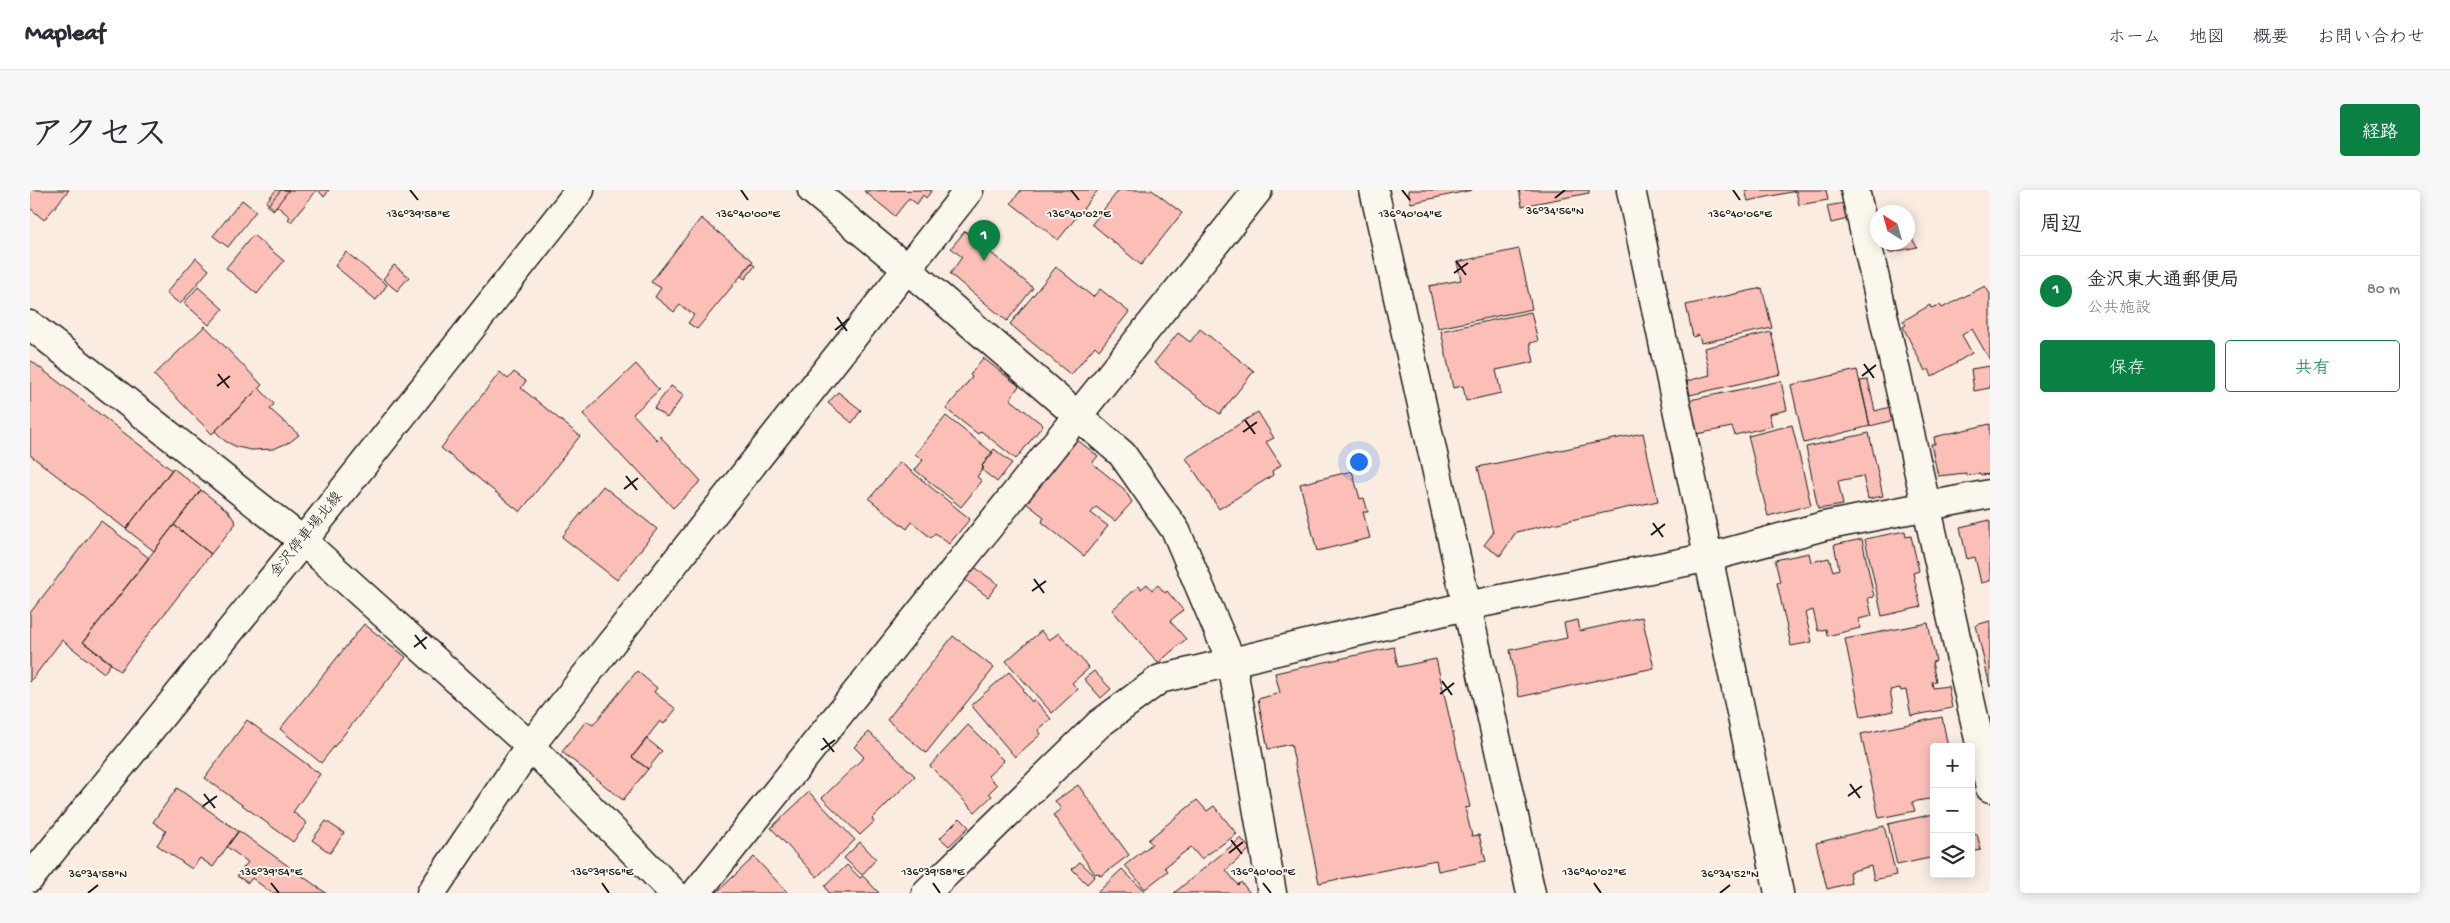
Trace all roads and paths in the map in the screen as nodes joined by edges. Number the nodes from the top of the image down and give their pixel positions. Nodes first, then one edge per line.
1 (580, 190) edge
2 (812, 190) edge
3 (968, 190) edge
4 (1258, 190) edge
5 (1374, 190) edge
6 (1631, 190) edge
7 (1855, 190) edge
8 (906, 268) junction
9 (30, 325) edge
10 (1077, 416) junction
11 (1990, 494) edge
12 (1927, 506) junction
13 (303, 541) junction
14 (1710, 557) junction
15 (1466, 606) junction
16 (1232, 663) junction
17 (530, 746) junction
18 (1990, 788) edge
19 (30, 878) edge
20 (431, 893) edge
21 (674, 893) edge
22 (696, 893) edge
23 (926, 893) edge
24 (1272, 893) edge
25 (1531, 893) edge
26 (1779, 893) edge

1 - 13 street, 金沢停車場北線
2 - 8 street
3 - 8 street
4 - 10 street
5 - 15 street
6 - 14 street
7 - 12 street
8 - 10 street
8 - 17 street
9 - 13 street
10 - 16 street
10 - 22 street
11 - 12 street
12 - 14 street
12 - 18 street
13 - 17 street
13 - 19 street, 金沢停車場北線
14 - 15 street
14 - 26 street
15 - 16 street
15 - 25 street
16 - 23 street
16 - 24 street
17 - 20 street
17 - 21 street

